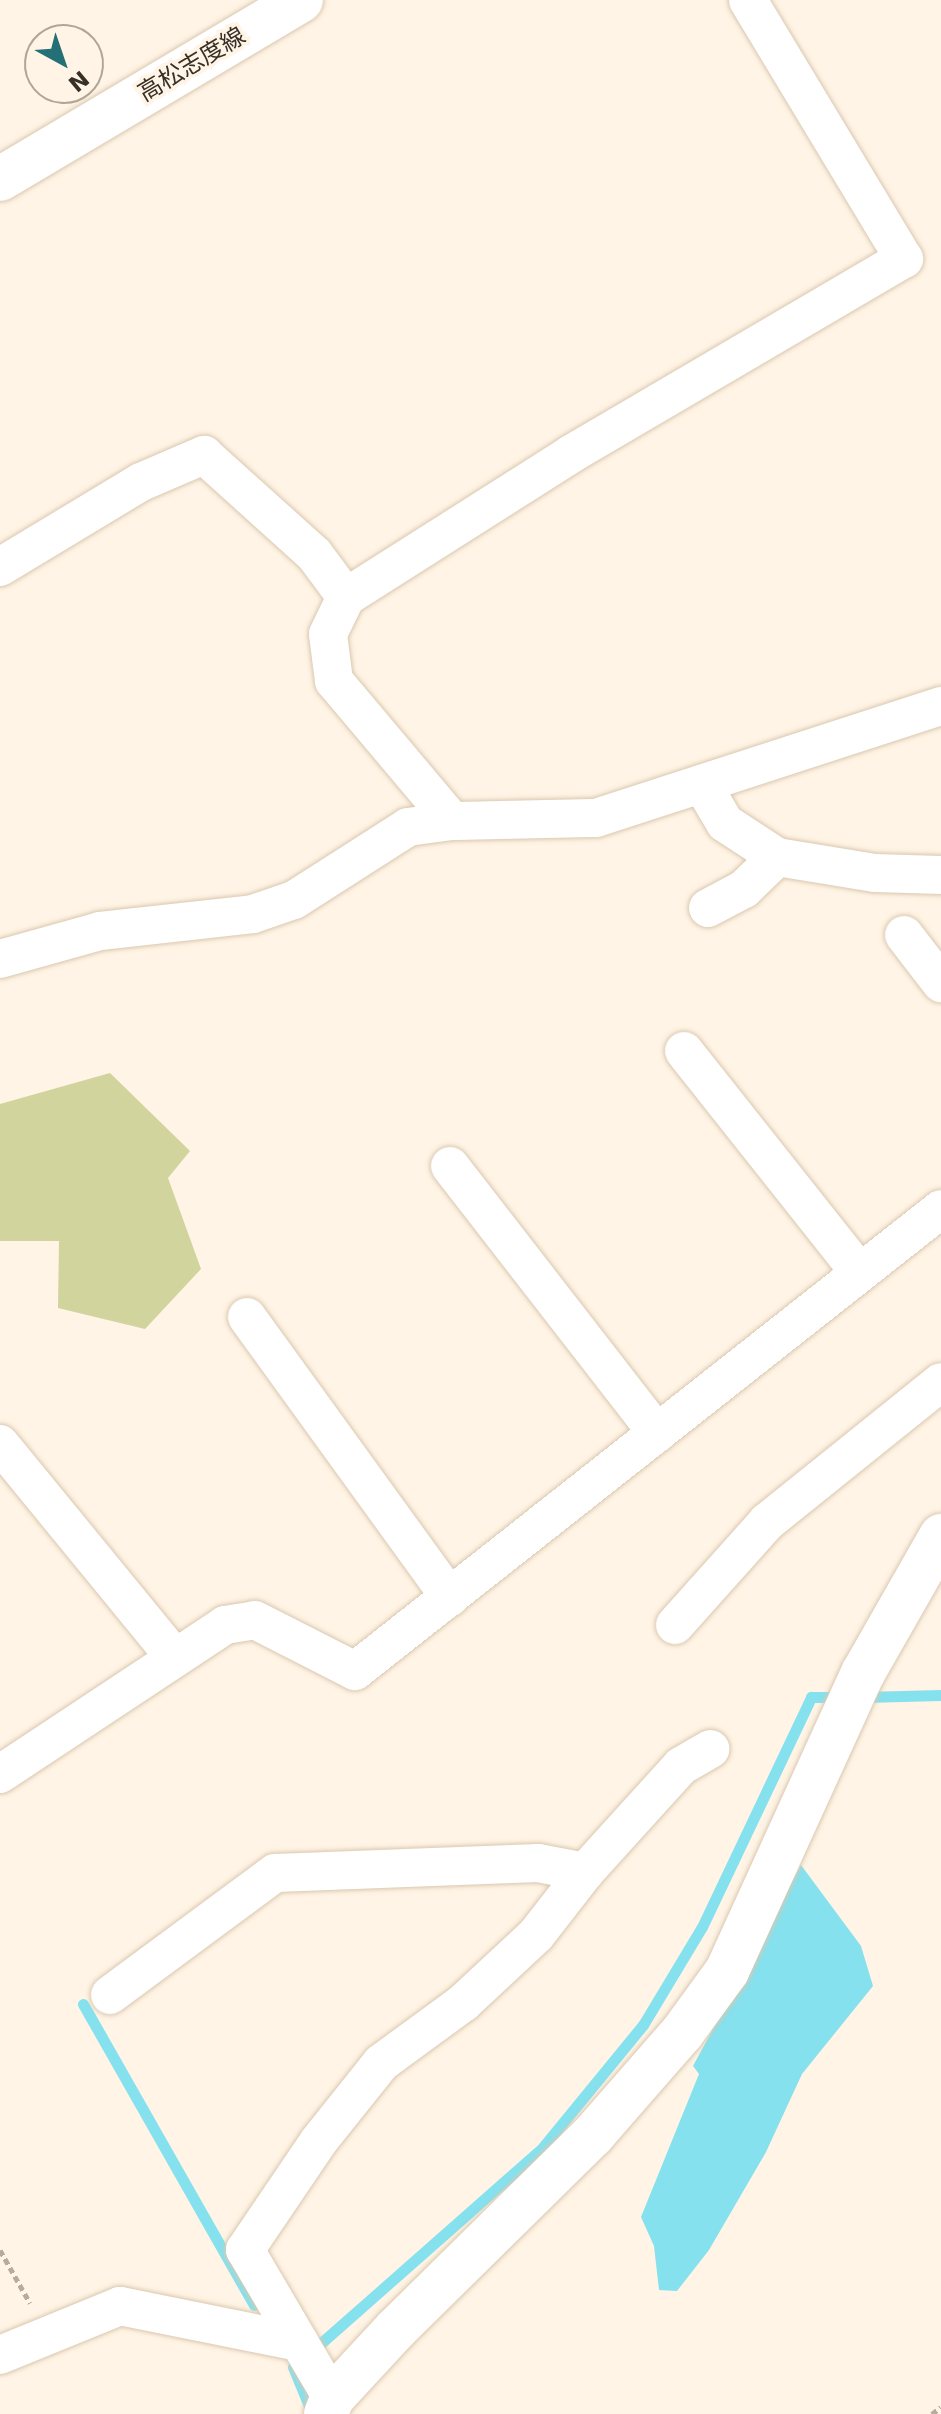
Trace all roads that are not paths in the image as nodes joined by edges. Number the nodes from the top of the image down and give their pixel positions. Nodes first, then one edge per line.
1 (301, 0) edge
2 (748, 0) edge
3 (0, 179) edge
4 (0, 567) edge
5 (346, 597) junction
6 (941, 706) edge
7 (702, 784) junction
8 (452, 821) junction
9 (777, 857) junction
10 (941, 875) edge
11 (708, 908) dead end
12 (904, 935) dead end
13 (0, 959) edge
14 (941, 983) edge
15 (684, 1051) dead end
16 (450, 1166) dead end
17 (941, 1209) edge
18 (860, 1273) junction
19 (247, 1317) dead end
20 (941, 1382) edge
21 (657, 1433) junction
22 (0, 1444) edge
23 (941, 1536) edge
24 (450, 1597) junction
25 (675, 1625) dead end
26 (175, 1658) junction
27 (710, 1749) dead end
28 (0, 1774) edge
29 (585, 1872) junction
30 (110, 1995) dead end
31 (299, 2342) junction
32 (0, 2355) edge
33 (329, 2406) edge

1 - 3 street, 高松志度線
2 - 5 street
4 - 5 street
5 - 8 street
6 - 7 street
7 - 8 street
7 - 9 street
8 - 13 street
9 - 10 street
9 - 11 street
12 - 14 street
15 - 18 street
16 - 21 street
17 - 18 street
18 - 21 street
19 - 24 street
20 - 25 street
21 - 24 street
22 - 26 street
23 - 33 street
24 - 26 street
26 - 28 street
27 - 29 street
29 - 30 street
29 - 31 street
31 - 32 street
31 - 33 street

